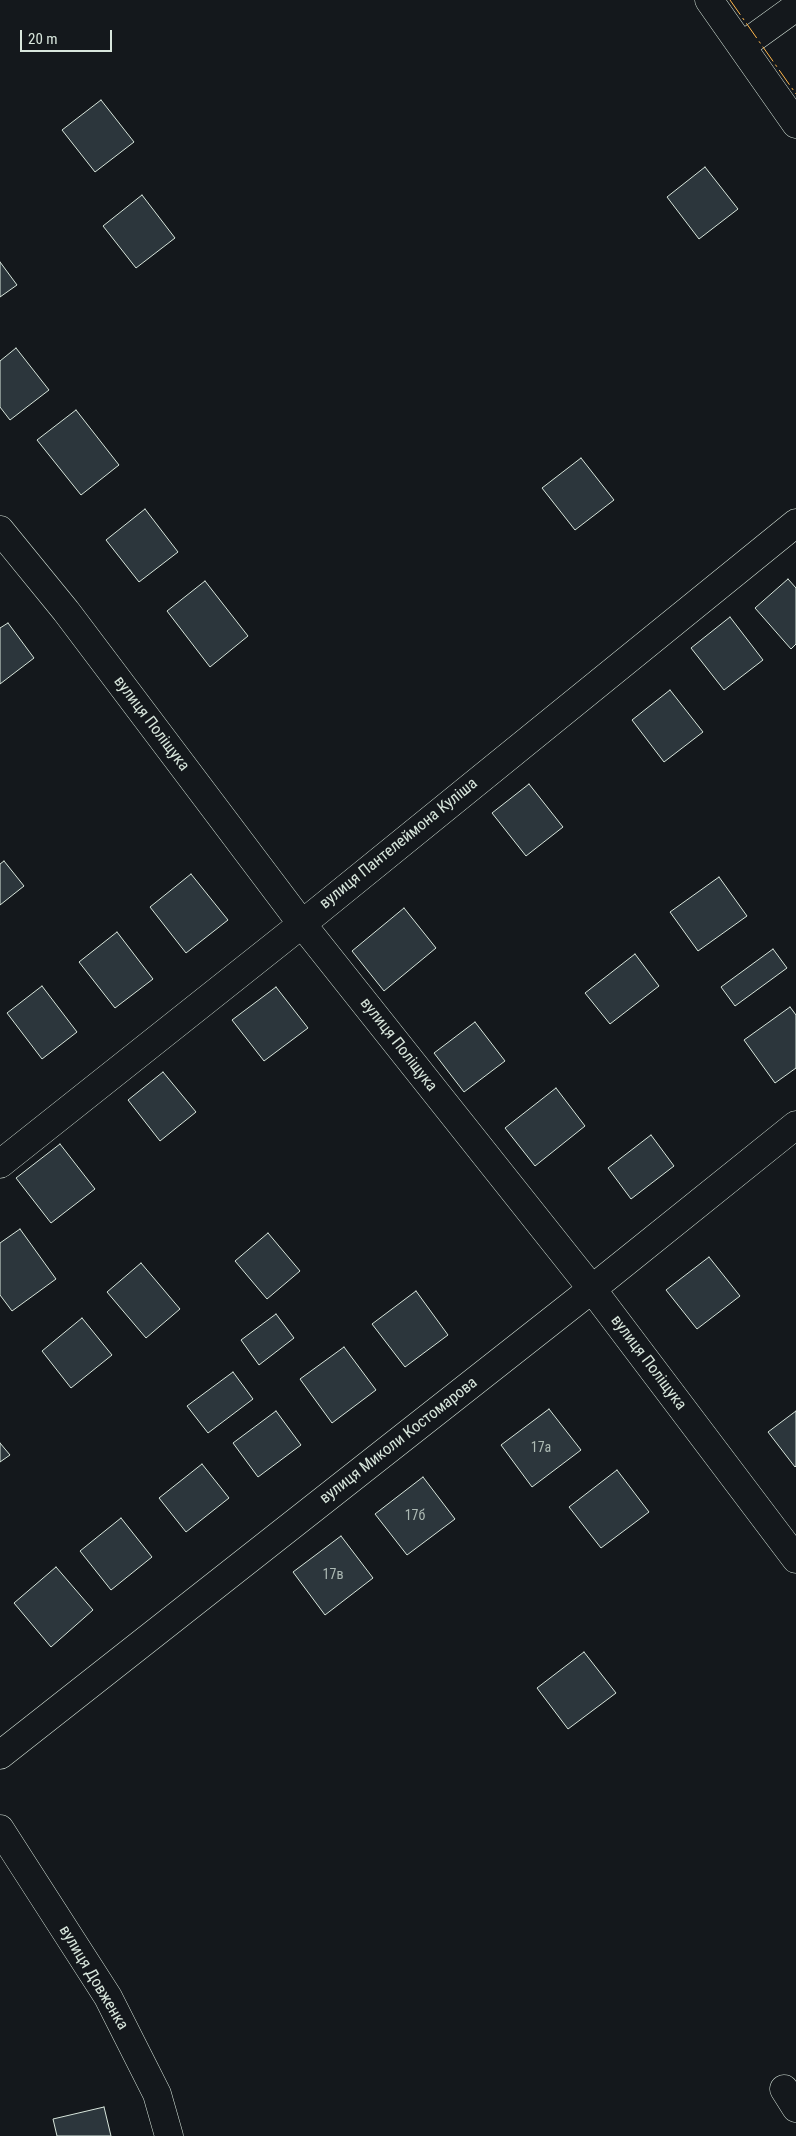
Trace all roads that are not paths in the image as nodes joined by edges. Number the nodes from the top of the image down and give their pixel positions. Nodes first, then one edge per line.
1 (709, 0) edge
2 (796, 7) edge
3 (742, 46) junction
4 (796, 124) edge
5 (796, 522) edge
6 (0, 530) edge
7 (302, 924) junction
8 (796, 1125) edge
9 (0, 1164) edge
10 (592, 1289) junction
11 (796, 1559) edge
12 (0, 1755) edge
13 (0, 1828) edge
14 (169, 2136) edge

1 - 3 street
2 - 3 street
3 - 4 street
5 - 7 street, вулиця Пантелеймона Куліша
6 - 7 street, вулиця Поліщука
7 - 9 street, вулиця Пантелеймона Куліша
7 - 10 street, вулиця Поліщука
8 - 10 street, вулиця Миколи Костомарова
10 - 11 street, вулиця Поліщука
10 - 12 street, вулиця Миколи Костомарова
13 - 14 street, вулиця Довженка

